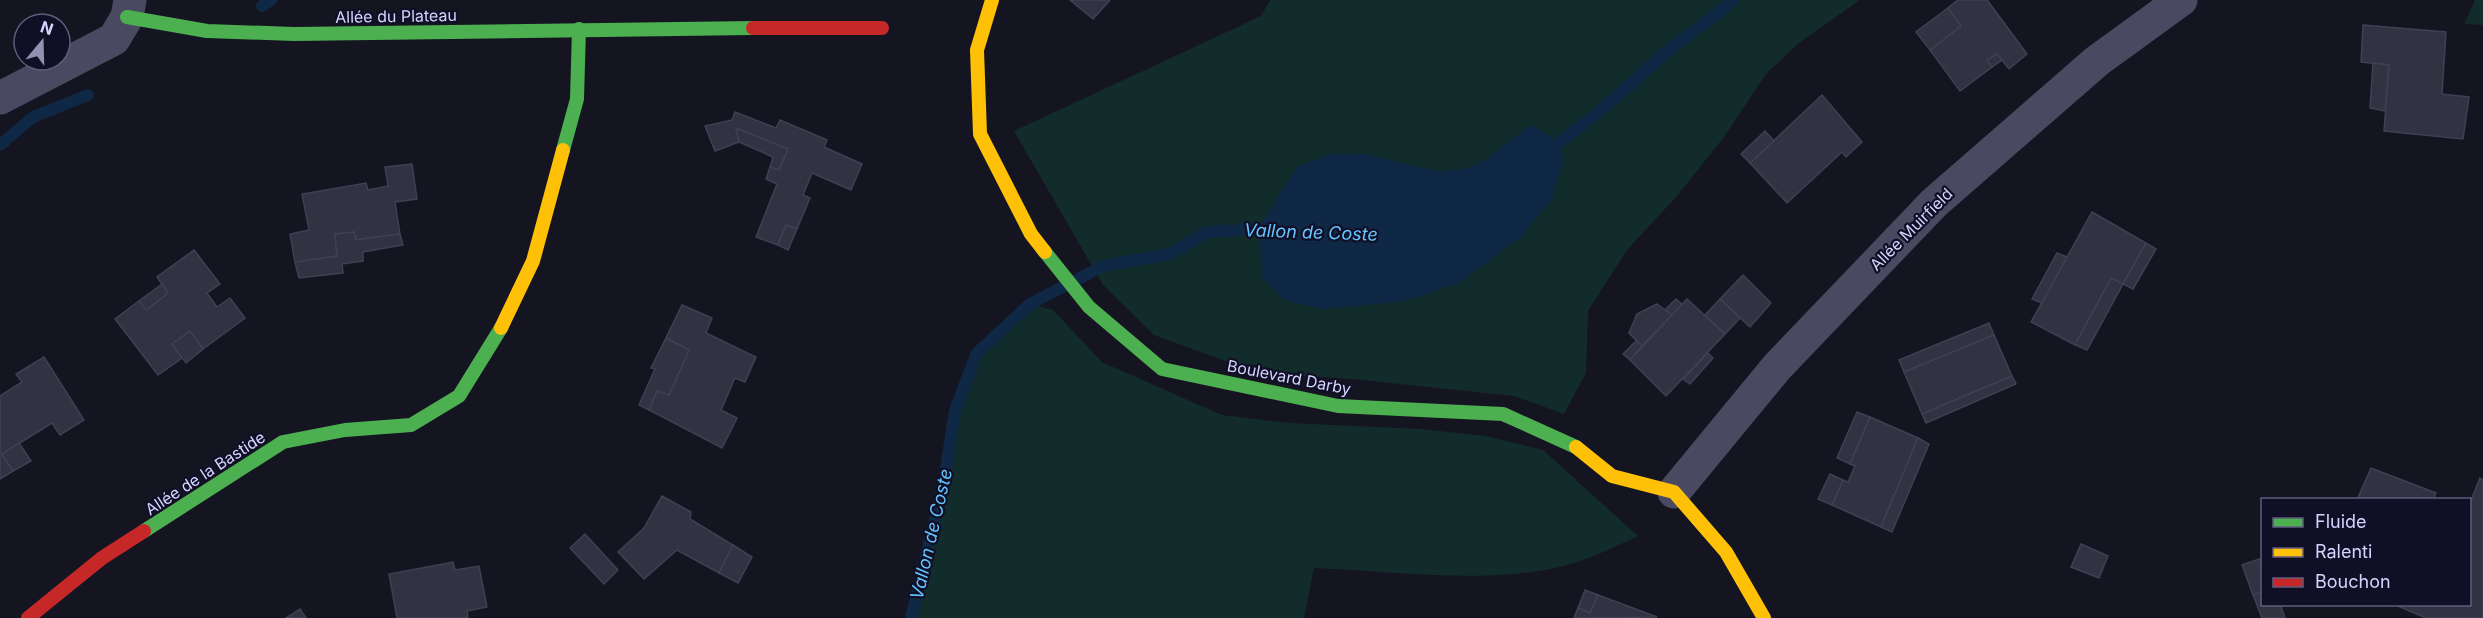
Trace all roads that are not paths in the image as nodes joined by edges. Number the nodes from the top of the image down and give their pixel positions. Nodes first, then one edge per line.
1 (992, 0) edge
2 (2181, 0) edge
3 (128, 9) edge
4 (882, 28) dead end
5 (579, 29) junction
6 (0, 98) edge
7 (1674, 492) junction
8 (28, 618) edge
9 (1764, 618) edge

1 - 7 street, Boulevard Darby
2 - 7 street, Allée Muirfield
3 - 5 street, Allée du Plateau
3 - 6 street
4 - 5 street, Allée du Plateau
5 - 8 street, Allée de la Bastide
7 - 9 street

